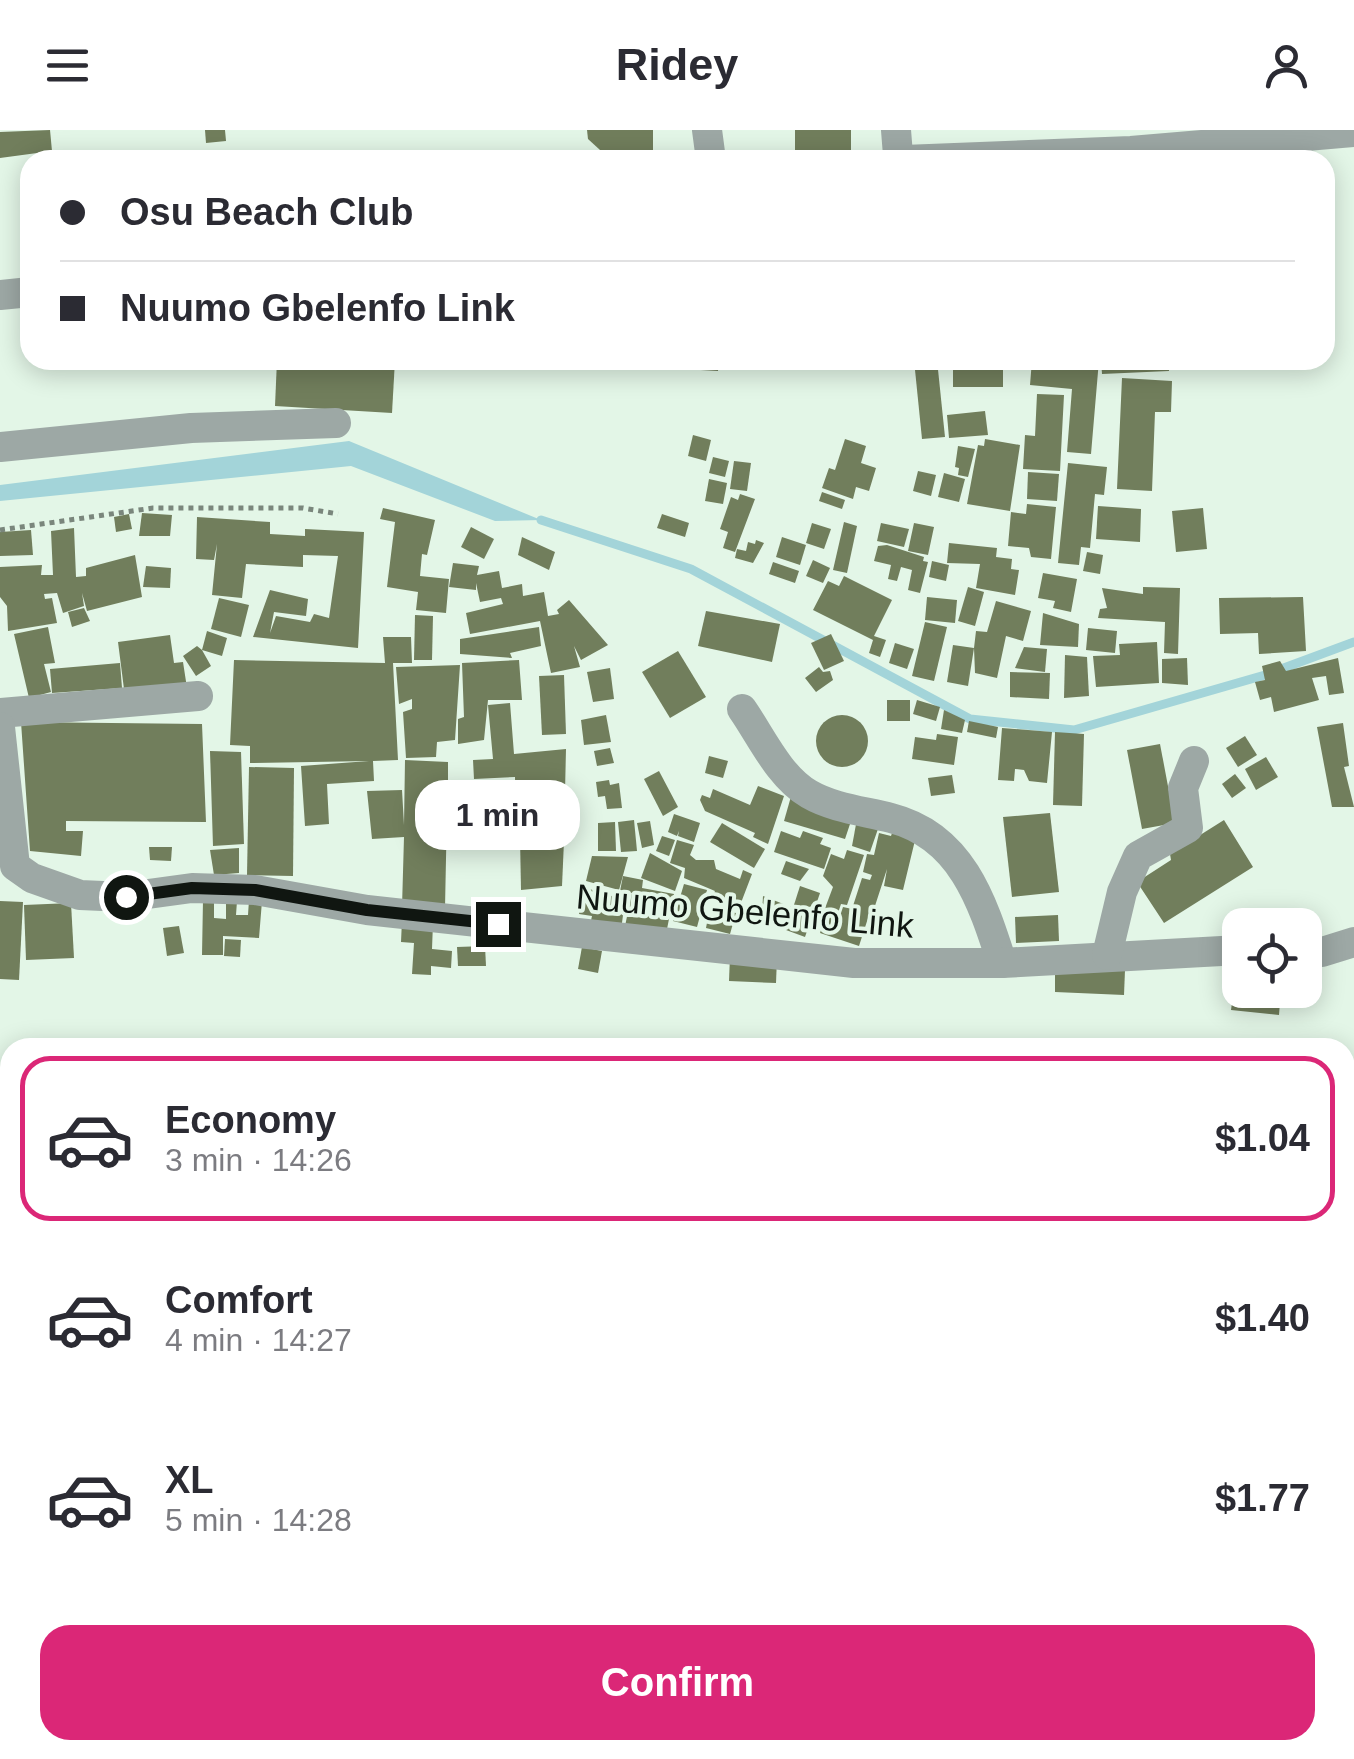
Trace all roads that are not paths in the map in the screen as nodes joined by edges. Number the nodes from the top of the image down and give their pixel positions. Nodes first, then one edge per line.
1 (1354, 132) edge
2 (1130, 140) edge
3 (1084, 150) edge
4 (1168, 150) edge
5 (1205, 150) edge
6 (336, 423) dead end
7 (0, 447) edge
8 (198, 696) dead end
9 (742, 709) dead end
10 (0, 713) edge
11 (0, 727) edge
12 (1194, 761) dead end
13 (1354, 942) edge
14 (1322, 948) edge
15 (1222, 951) edge
16 (1107, 955) junction
17 (1002, 963) junction

1 - 5 street
2 - 3 street
2 - 4 street
6 - 7 street
8 - 10 street
9 - 17 street
11 - 17 street, Nuumo Gbelenfo Link
12 - 16 street
13 - 14 street
15 - 16 street, Nuumo Gbelenfo Link
16 - 17 street, Nuumo Gbelenfo Link

